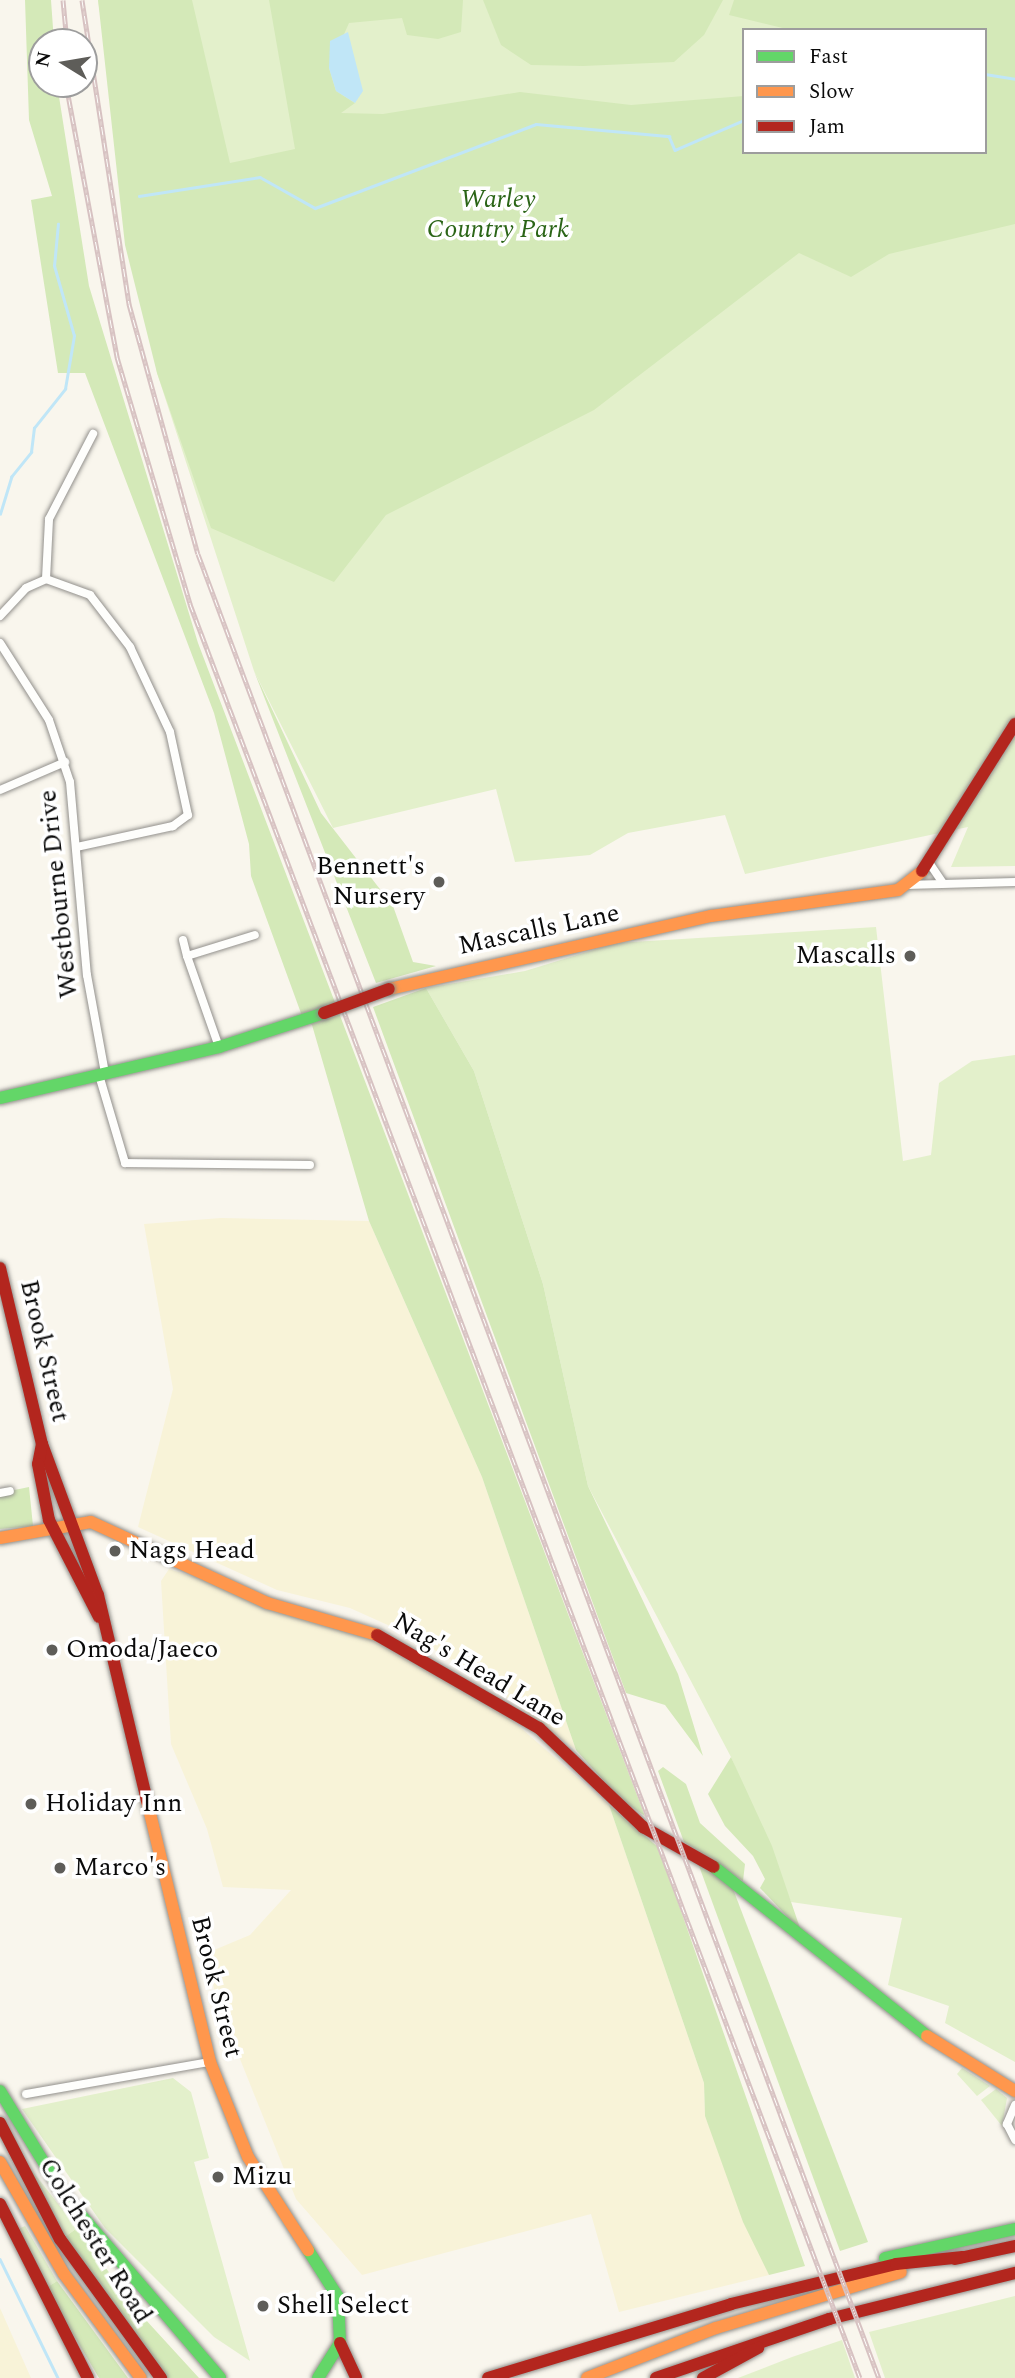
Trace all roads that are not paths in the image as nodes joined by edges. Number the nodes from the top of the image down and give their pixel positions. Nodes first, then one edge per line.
1 (93, 434) dead end
2 (46, 579) junction
3 (0, 616) edge
4 (0, 643) edge
5 (1015, 724) edge
6 (65, 762) junction
7 (0, 790) edge
8 (77, 846) junction
9 (930, 864) junction
10 (943, 883) junction
11 (1015, 883) edge
12 (906, 885) junction
13 (255, 935) dead end
14 (183, 940) dead end
15 (187, 956) junction
16 (219, 1046) junction
17 (102, 1074) junction
18 (0, 1098) edge
19 (310, 1166) dead end
20 (0, 1268) edge
21 (42, 1444) junction
22 (10, 1490) dead end
23 (0, 1493) edge
24 (74, 1526) junction
25 (55, 1532) junction
26 (0, 1538) edge
27 (99, 1618) junction
28 (210, 2062) junction
29 (0, 2091) edge
30 (1015, 2091) edge
31 (26, 2094) dead end
32 (1015, 2105) edge
33 (0, 2123) edge
34 (1015, 2140) edge
35 (0, 2162) edge
36 (0, 2204) edge
37 (1015, 2229) edge
38 (1015, 2246) edge
39 (963, 2257) junction
40 (1015, 2273) edge
41 (645, 2326) junction
42 (777, 2336) junction
43 (340, 2343) junction
44 (88, 2378) edge
45 (141, 2378) edge
46 (160, 2378) edge
47 (220, 2378) edge
48 (318, 2378) edge
49 (356, 2378) edge
50 (488, 2378) edge
51 (587, 2378) edge
52 (656, 2378) edge
53 (703, 2378) edge

1 - 2 street
2 - 3 street
2 - 8 street
4 - 6 street, Westbourne Drive
5 - 9 main road
6 - 7 street
6 - 8 street, Westbourne Drive
8 - 17 street, Westbourne Drive
9 - 10 street
9 - 12 main road
10 - 11 street
10 - 12 street
12 - 16 main road, Mascalls Lane, bridge
13 - 15 street
14 - 15 street
15 - 16 street
16 - 17 main road, Mascalls Lane
17 - 18 main road, Mascalls Lane
17 - 19 street, Westbourne Drive
20 - 21 main road, Brook Street
21 - 24 main road, Brook Street
21 - 25 main road, Brook Street
22 - 23 street
24 - 25 main road
24 - 27 main road, Brook Street
24 - 30 main road, Nag's Head Lane
25 - 26 main road
25 - 27 main road, Brook Street
27 - 28 main road, Brook Street
28 - 31 street
28 - 43 main road, Brook Street
29 - 47 main road
32 - 34 street
33 - 46 main road, Colchester Road
35 - 45 main road, Colchester Road
36 - 44 main road
37 - 41 main road
38 - 39 main road
39 - 41 main road
39 - 51 main road
40 - 42 main road
41 - 50 main road
42 - 52 main road
42 - 53 main road
43 - 48 main road
43 - 49 main road, Brook Street

